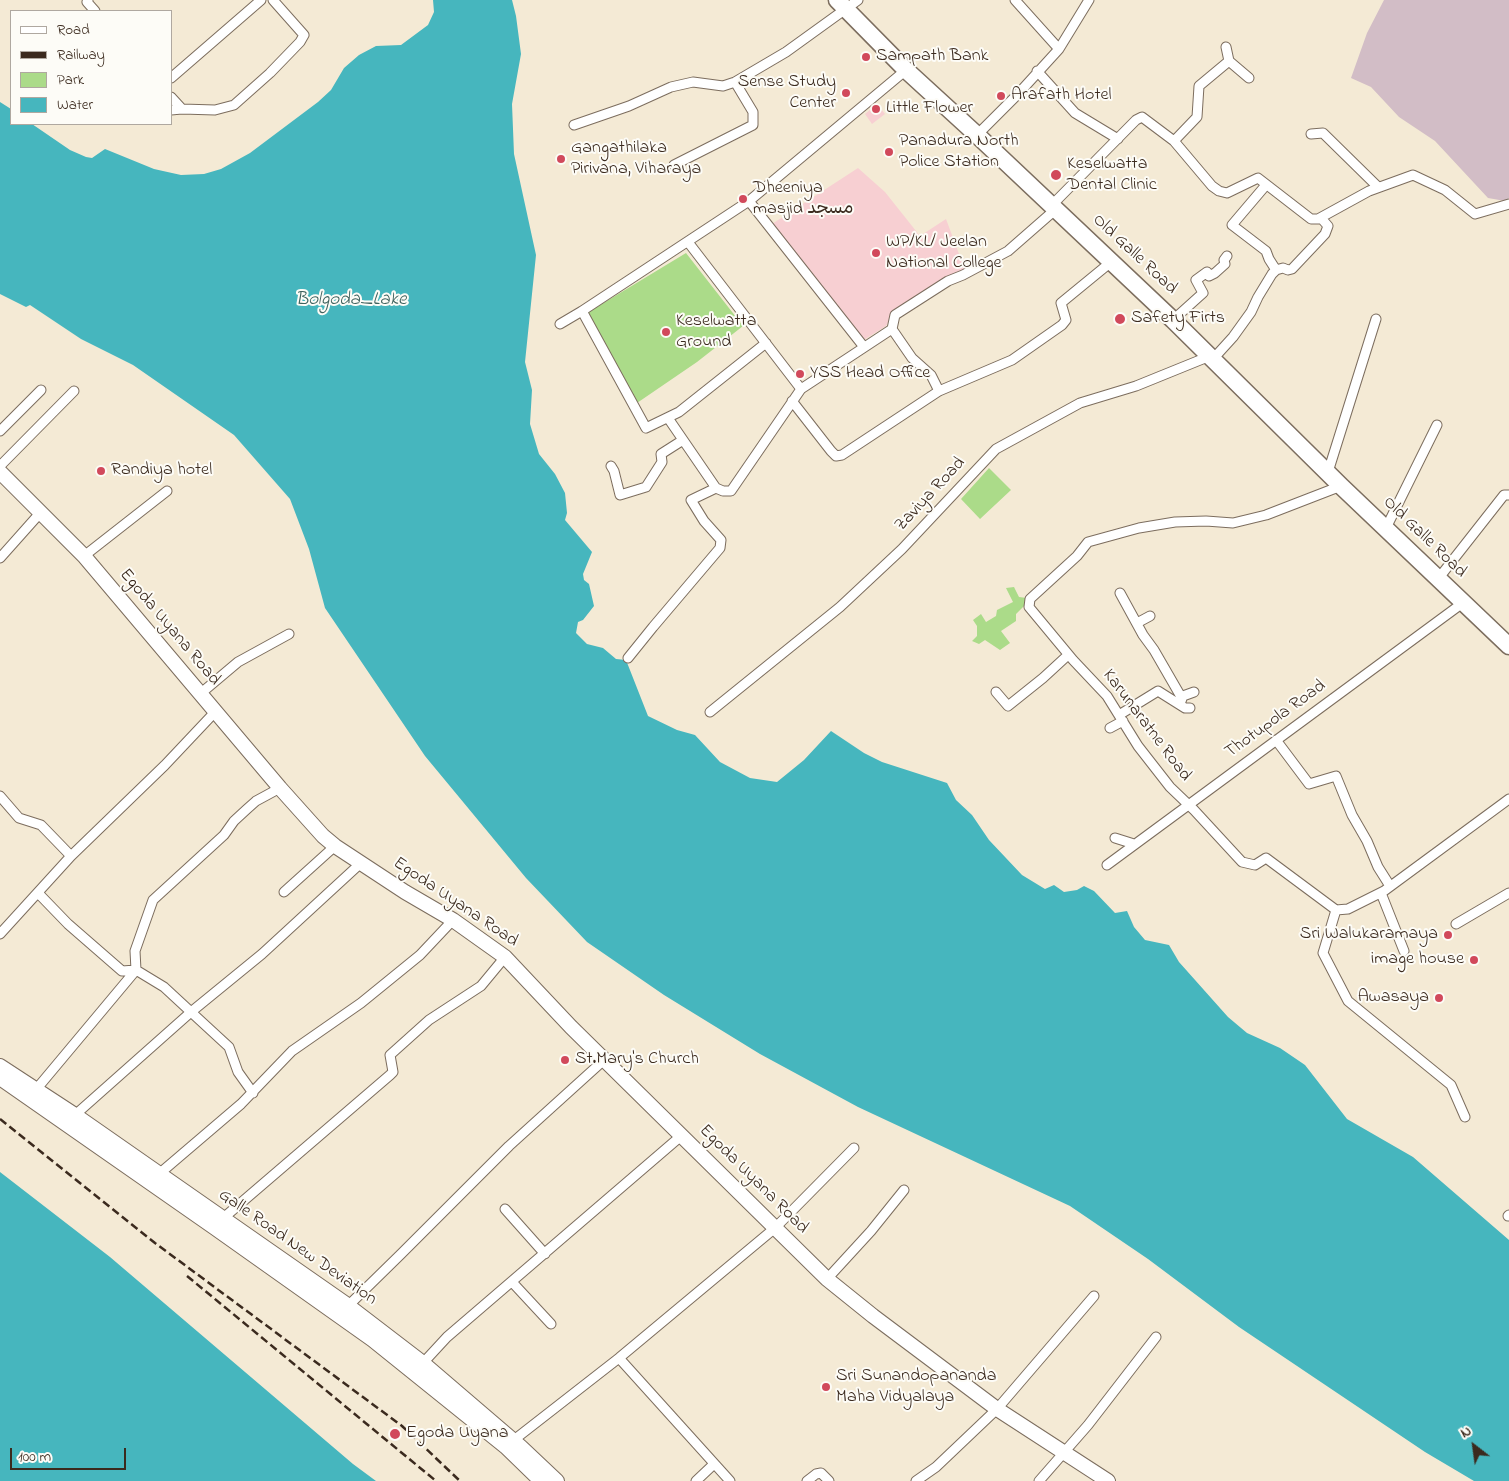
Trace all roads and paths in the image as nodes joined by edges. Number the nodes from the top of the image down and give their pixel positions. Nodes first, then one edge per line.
1 (88, 0) edge
2 (261, 0) edge
3 (273, 0) edge
4 (1015, 0) edge
5 (1089, 0) edge
6 (847, 3) edge
7 (94, 10) edge
8 (1226, 47) dead end
9 (1059, 49) junction
10 (1229, 60) junction
11 (906, 70) junction
12 (1037, 71) junction
13 (172, 77) edge
14 (1249, 78) dead end
15 (735, 82) junction
16 (172, 98) edge
17 (182, 109) junction
18 (172, 110) edge
19 (574, 125) dead end
20 (1311, 134) dead end
21 (977, 135) junction
22 (1118, 140) junction
23 (1174, 141) junction
24 (674, 165) dead end
25 (1266, 185) junction
26 (1378, 188) junction
27 (750, 201) junction
28 (1509, 204) edge
29 (1054, 207) junction
30 (1321, 218) junction
31 (688, 242) junction
32 (1227, 256) dead end
33 (1111, 262) junction
34 (1276, 270) junction
35 (582, 311) junction
36 (1376, 319) dead end
37 (1173, 320) junction
38 (560, 324) dead end
39 (892, 329) junction
40 (766, 343) junction
41 (864, 347) junction
42 (1211, 358) junction
43 (801, 389) junction
44 (40, 390) dead end
45 (74, 391) dead end
46 (939, 391) junction
47 (792, 401) junction
48 (668, 418) junction
49 (1437, 424) dead end
50 (0, 431) edge
51 (683, 440) junction
52 (0, 466) edge
53 (611, 466) dead end
54 (0, 472) edge
55 (1328, 472) junction
56 (1341, 486) junction
57 (716, 488) junction
58 (167, 491) dead end
59 (1509, 494) edge
60 (41, 512) junction
61 (1386, 528) junction
62 (84, 556) junction
63 (0, 558) edge
64 (1438, 579) junction
65 (1120, 594) dead end
66 (1464, 602) junction
67 (1150, 616) dead end
68 (1137, 623) junction
69 (289, 634) dead end
70 (1509, 646) edge
71 (1068, 655) junction
72 (628, 658) dead end
73 (996, 692) dead end
74 (1194, 692) dead end
75 (200, 694) junction
76 (1181, 700) junction
77 (1190, 708) dead end
78 (215, 712) junction
79 (710, 712) dead end
80 (1121, 718) junction
81 (1110, 728) dead end
82 (1276, 740) junction
83 (280, 788) junction
84 (0, 796) edge
85 (1509, 799) edge
86 (1188, 805) junction
87 (1115, 838) dead end
88 (1134, 844) junction
89 (336, 846) junction
90 (71, 856) junction
91 (362, 862) junction
92 (1107, 865) dead end
93 (1390, 886) junction
94 (284, 892) dead end
95 (1381, 892) junction
96 (38, 893) junction
97 (1509, 893) edge
98 (1336, 910) junction
99 (453, 920) junction
100 (1456, 924) dead end
101 (0, 934) edge
102 (1404, 951) dead end
103 (505, 957) junction
104 (136, 970) junction
105 (192, 1012) junction
106 (604, 1060) junction
107 (0, 1066) edge
108 (0, 1078) edge
109 (30, 1093) junction
110 (253, 1093) junction
111 (76, 1115) junction
112 (1464, 1117) dead end
113 (681, 1136) junction
114 (854, 1148) dead end
115 (159, 1174) junction
116 (904, 1190) dead end
117 (505, 1209) dead end
118 (219, 1223) junction
119 (774, 1228) junction
120 (546, 1254) junction
121 (826, 1279) junction
122 (512, 1282) junction
123 (1094, 1296) dead end
124 (346, 1304) junction
125 (552, 1324) dead end
126 (1156, 1337) dead end
127 (619, 1358) junction
128 (423, 1363) junction
129 (997, 1409) junction
130 (510, 1444) junction
131 (1064, 1452) junction
132 (714, 1464) junction
133 (541, 1481) edge
134 (558, 1481) edge
135 (696, 1481) edge
136 (730, 1481) edge
137 (807, 1481) edge
138 (829, 1481) edge
139 (916, 1481) edge
140 (1039, 1481) edge
141 (1108, 1481) edge

1 - 7 street
2 - 13 street
3 - 17 street
4 - 9 street
5 - 9 street
6 - 11 highway, Old Galle Road
6 - 15 street
8 - 10 street
9 - 12 street
10 - 14 street
10 - 23 street
11 - 21 highway, Old Galle Road
11 - 27 street
12 - 21 street
12 - 22 street
15 - 19 street
15 - 24 street
16 - 17 street
17 - 18 street
20 - 26 street
21 - 29 highway, Old Galle Road
22 - 23 street
22 - 29 street
23 - 25 street
25 - 30 street
25 - 34 street
26 - 28 street
26 - 30 street
27 - 31 street
27 - 41 street
29 - 33 highway, Old Galle Road
29 - 39 street
30 - 34 street
31 - 35 street
31 - 40 street
32 - 37 street
33 - 37 highway, Old Galle Road
33 - 46 street
34 - 42 street
35 - 38 street
35 - 48 street
36 - 55 street
37 - 42 highway, Old Galle Road
39 - 41 street
39 - 46 street
40 - 43 street
40 - 48 street
41 - 43 street
42 - 55 highway, Old Galle Road
42 - 79 street, Zaviya Road
43 - 47 street
44 - 50 street
45 - 52 street
46 - 47 street
47 - 57 street
48 - 51 street
49 - 61 street
51 - 53 street
51 - 57 street
54 - 60 main road, Egoda Uyana Road
55 - 56 highway, Old Galle Road
56 - 61 highway, Old Galle Road
56 - 71 street, Karunaratne Road
57 - 72 street
58 - 62 street
59 - 64 street
60 - 62 main road, Egoda Uyana Road
60 - 63 street
61 - 64 highway, Old Galle Road
62 - 75 main road, Egoda Uyana Road
64 - 66 highway, Old Galle Road
65 - 68 street
66 - 70 highway, Old Galle Road
66 - 82 street, Thotupola Road
67 - 68 street
68 - 76 street
69 - 75 street
71 - 73 street
71 - 80 street, Karunaratne Road
74 - 76 street
75 - 78 main road, Egoda Uyana Road
76 - 77 street
76 - 80 street
78 - 83 main road, Egoda Uyana Road
78 - 90 street
80 - 81 street
80 - 86 street, Karunaratne Road
82 - 86 street, Thotupola Road
82 - 93 street
83 - 89 main road, Egoda Uyana Road
83 - 104 street
84 - 90 street
85 - 93 street
86 - 88 street, Thotupola Road
86 - 98 street, Karunaratne Road
87 - 88 street
88 - 92 street, Thotupola Road
89 - 91 main road, Egoda Uyana Road
89 - 94 street
90 - 96 street
91 - 99 main road, Egoda Uyana Road
91 - 105 street
93 - 95 street
95 - 98 street
95 - 102 street
96 - 101 street
96 - 104 street
97 - 100 street
98 - 112 street
99 - 103 main road, Egoda Uyana Road
99 - 110 street
103 - 106 main road, Egoda Uyana Road
103 - 118 street
104 - 105 street
104 - 109 street
105 - 110 street
105 - 111 street
106 - 113 main road, Egoda Uyana Road
106 - 124 street
107 - 109 main road, Galle Road New Deviation
108 - 109 main road, Galle Road New Deviation
109 - 111 main road, Galle Road New Deviation
109 - 118 main road, Galle Road New Deviation
110 - 115 street
111 - 115 main road, Galle Road New Deviation
113 - 119 main road, Egoda Uyana Road
113 - 120 street
114 - 119 street
115 - 118 main road, Galle Road New Deviation
116 - 121 street
117 - 120 street
118 - 124 main road, Galle Road New Deviation
118 - 130 main road, Galle Road New Deviation
119 - 121 main road, Egoda Uyana Road
119 - 127 street
120 - 122 street
121 - 129 main road, Egoda Uyana Road
122 - 125 street
122 - 128 street
123 - 129 street
124 - 128 main road, Galle Road New Deviation
126 - 131 street
127 - 130 street
127 - 132 street
128 - 130 main road, Galle Road New Deviation
129 - 131 main road, Egoda Uyana Road
129 - 139 street
130 - 133 main road, Galle Road New Deviation
130 - 134 main road, Galle Road New Deviation
131 - 140 street
131 - 141 main road, Egoda Uyana Road
132 - 135 street
132 - 136 street
137 - 138 street

